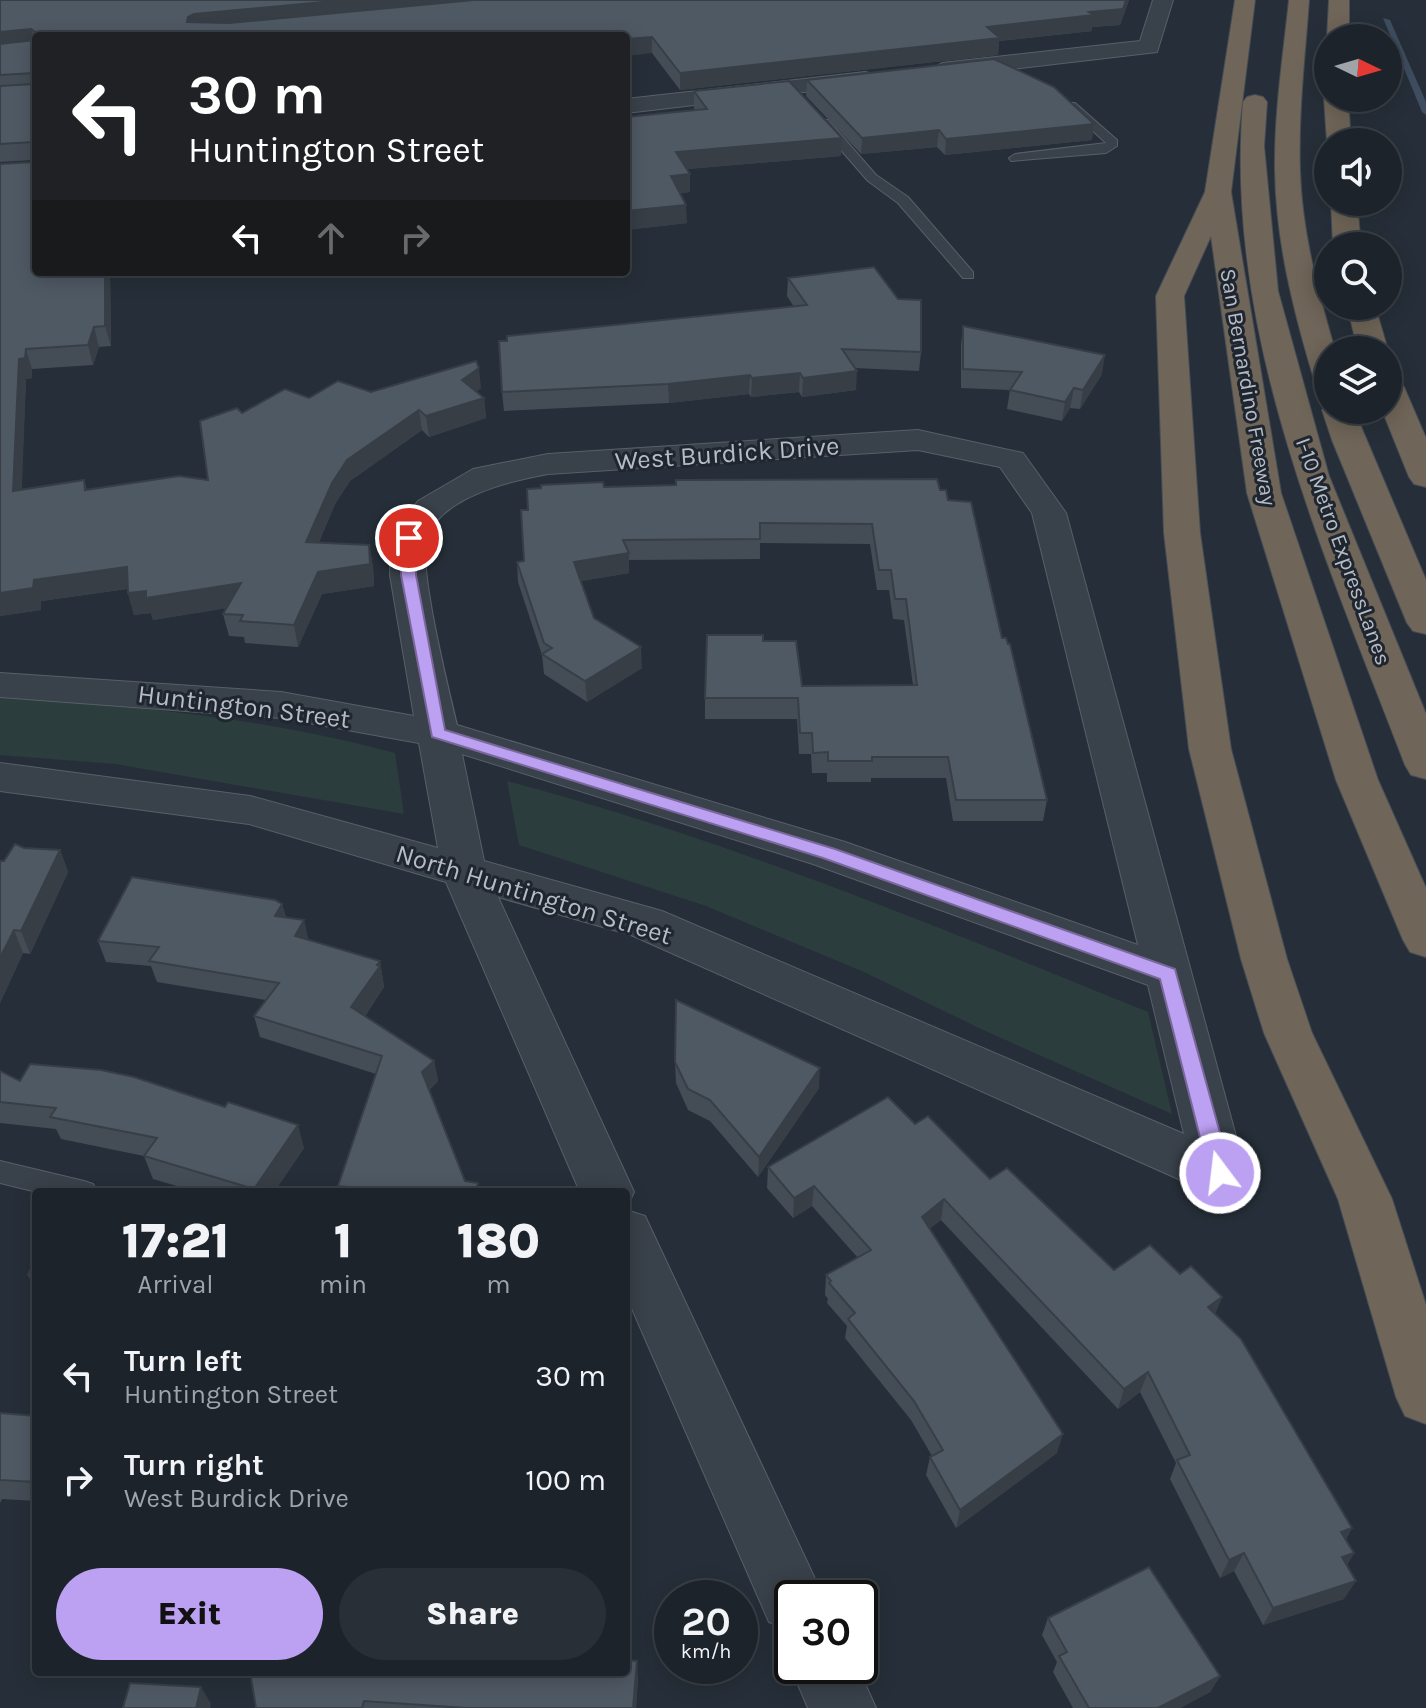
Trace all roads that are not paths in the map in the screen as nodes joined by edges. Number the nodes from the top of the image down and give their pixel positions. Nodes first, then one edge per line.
1 (1163, 0) edge
2 (1245, 0) edge
3 (1267, 0) edge
4 (1299, 0) edge
5 (1339, 0) edge
6 (1338, 24) edge
7 (987, 65) junction
8 (926, 72) edge
9 (881, 77) edge
10 (1010, 77) edge
11 (799, 98) junction
12 (1064, 101) edge
13 (630, 106) edge
14 (1015, 158) edge
15 (1218, 192) junction
16 (968, 275) dead end
17 (1316, 336) edge
18 (1402, 420) edge
19 (1343, 424) edge
20 (1426, 476) edge
21 (1426, 623) edge
22 (0, 685) edge
23 (438, 733) junction
24 (1426, 765) edge
25 (0, 777) edge
26 (464, 872) junction
27 (1426, 940) edge
28 (1168, 974) junction
29 (0, 1172) edge
30 (1220, 1173) joint
31 (67, 1188) edge
32 (605, 1188) edge
33 (630, 1242) edge
34 (1426, 1397) edge
35 (783, 1580) edge
36 (831, 1684) edge
37 (842, 1708) edge

1 - 7 street
2 - 15 highway, San Bernardino Freeway
3 - 24 highway, I-10 Metro ExpressLanes
4 - 17 highway
5 - 6 highway
7 - 8 street
7 - 10 lane
9 - 11 street
11 - 13 street
11 - 16 lane
12 - 14 lane
15 - 27 highway, San Bernardino Freeway
15 - 34 highway
18 - 20 highway
19 - 21 highway, I-10 Metro ExpressLanes
22 - 23 street, Huntington Street
23 - 26 street, West Burdick Drive
23 - 28 street, Huntington Street
23 - 28 street, West Burdick Drive
25 - 26 street, North Huntington Street
26 - 30 street, North Huntington Street
26 - 32 street, West Burdick Drive
28 - 30 street, West Burdick Drive
29 - 31 lane
33 - 35 street
36 - 37 street

